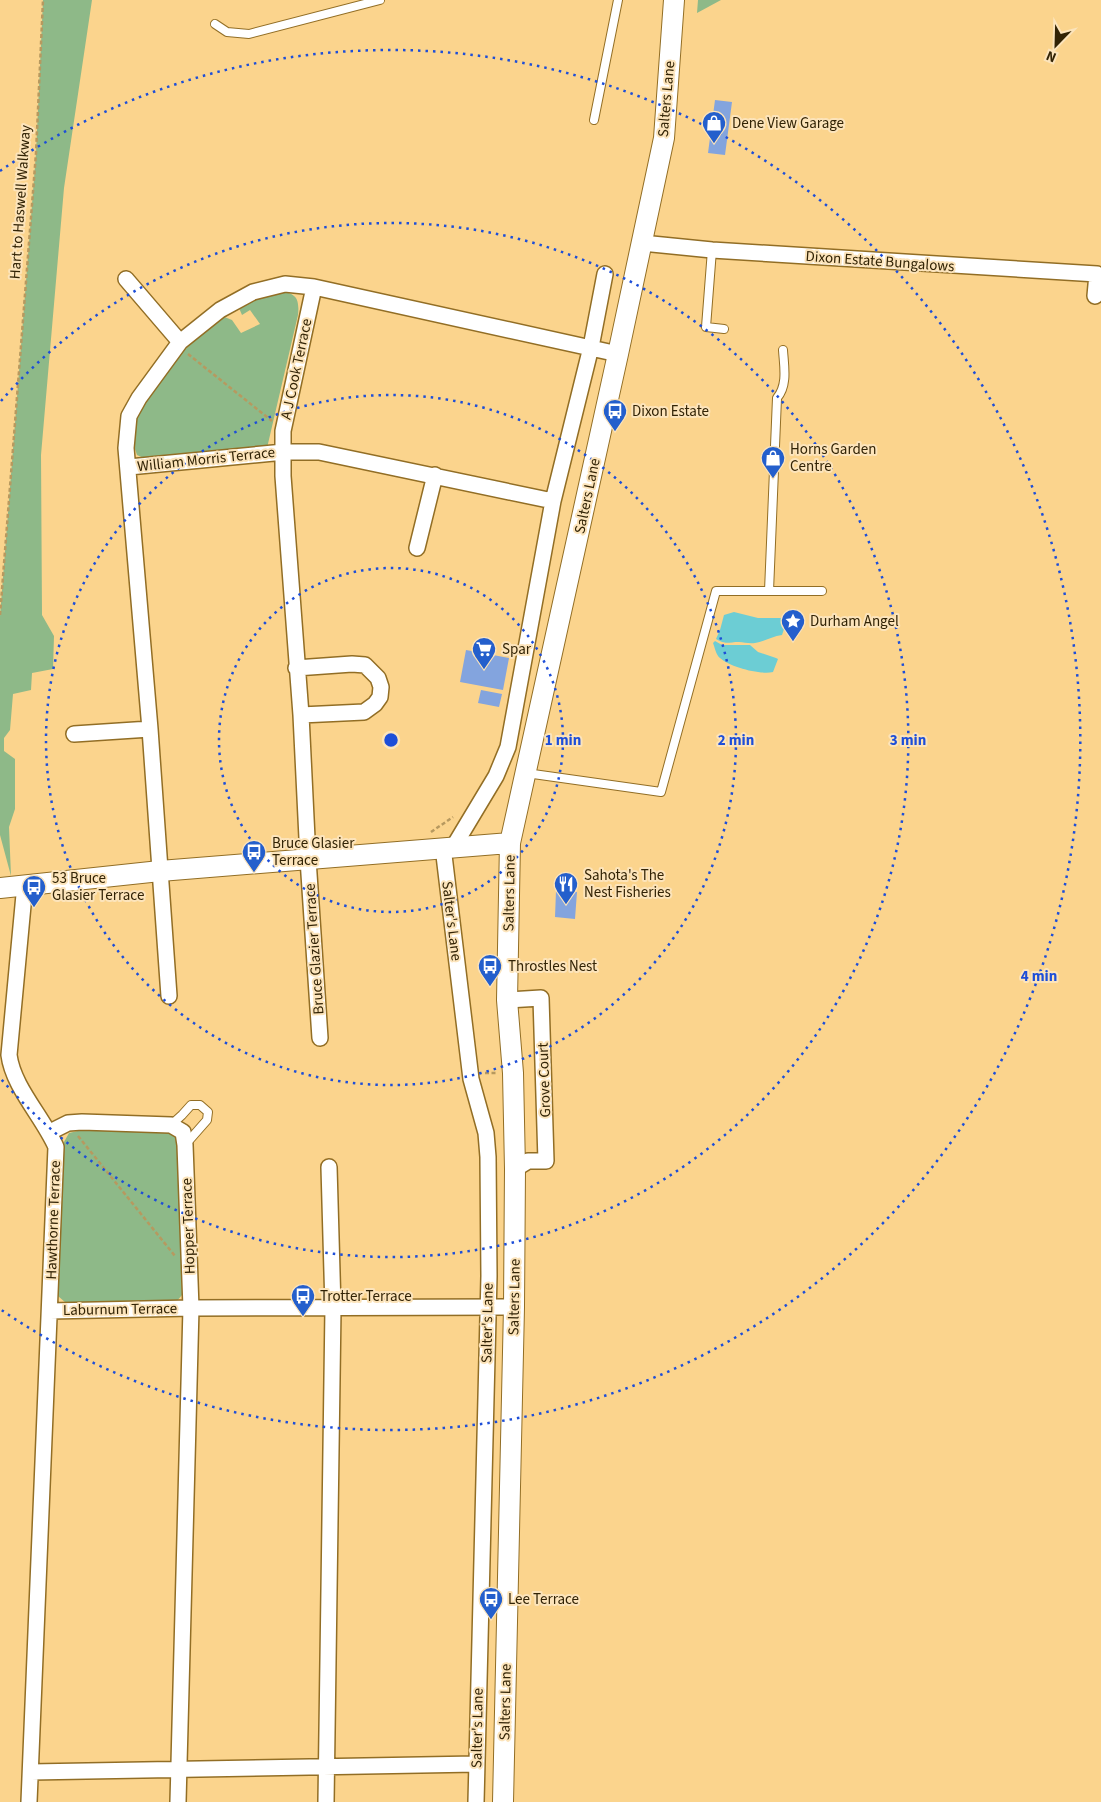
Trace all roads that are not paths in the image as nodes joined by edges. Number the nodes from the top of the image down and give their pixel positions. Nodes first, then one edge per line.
1 (380, 0) edge
2 (618, 0) edge
3 (674, 0) edge
4 (215, 24) dead end
5 (594, 120) dead end
6 (642, 243) junction
7 (712, 250) junction
8 (605, 274) dead end
9 (126, 279) dead end
10 (314, 287) junction
11 (1095, 296) dead end
12 (724, 329) dead end
13 (178, 344) junction
14 (591, 347) junction
15 (783, 350) dead end
16 (618, 354) junction
17 (284, 452) junction
18 (129, 467) junction
19 (435, 475) junction
20 (553, 501) junction
21 (417, 548) dead end
22 (769, 591) junction
23 (822, 591) dead end
24 (296, 668) junction
25 (301, 715) junction
26 (150, 728) junction
27 (74, 734) dead end
28 (526, 773) junction
29 (510, 842) junction
30 (449, 847) junction
31 (308, 859) junction
32 (160, 871) junction
33 (25, 884) junction
34 (0, 888) edge
35 (169, 996) dead end
36 (507, 1000) junction
37 (320, 1038) dead end
38 (171, 1125) junction
39 (50, 1132) junction
40 (185, 1145) junction
41 (330, 1167) dead end
42 (515, 1169) junction
43 (488, 1307) junction
44 (514, 1307) junction
45 (191, 1308) junction
46 (333, 1308) junction
47 (50, 1311) junction
48 (476, 1764) junction
49 (326, 1766) junction
50 (178, 1768) junction
51 (31, 1772) junction
52 (30, 1802) edge
53 (178, 1802) edge
54 (326, 1802) edge
55 (476, 1802) edge
56 (503, 1802) edge

1 - 4 lane
2 - 5 lane
3 - 6 main road, Salters Lane
6 - 7 street, Dixon Estate Bungalows
6 - 16 main road, Salters Lane
7 - 11 street, Dixon Estate Bungalows
7 - 12 lane
8 - 14 street
9 - 13 street
10 - 13 street
10 - 14 street
10 - 17 street, A J Cook Terrace
13 - 18 street
14 - 16 street
14 - 20 street
15 - 22 lane
16 - 28 main road, Salters Lane
17 - 18 street, William Morris Terrace
17 - 19 street, William Morris Terrace
17 - 24 street, A J Cook Terrace
18 - 26 street
19 - 20 street, William Morris Terrace
19 - 21 street
20 - 30 street
22 - 23 lane
22 - 28 lane
24 - 25 street, Bruce Glazier Terrace
24 - 25 street
25 - 31 street, Bruce Glazier Terrace
26 - 27 street
26 - 32 street
28 - 29 main road, Salters Lane
29 - 30 main road
29 - 36 main road, Salters Lane
30 - 31 main road
30 - 43 street, Salter's Lane
31 - 32 main road
31 - 37 street, Bruce Glazier Terrace
32 - 33 main road
32 - 35 street
33 - 34 main road
33 - 39 street, Hawthorne Terrace
36 - 42 main road, Salters Lane
36 - 42 street, Grove Court
38 - 39 street
38 - 40 street
38 - 40 lane
39 - 47 street, Hawthorne Terrace
40 - 45 street, Hopper Terrace
41 - 46 street
42 - 44 main road, Salters Lane
43 - 44 street, Laburnum Terrace
43 - 46 street, Laburnum Terrace
43 - 48 street, Salter's Lane
44 - 56 main road, Salters Lane
45 - 46 street, Laburnum Terrace
45 - 47 street, Laburnum Terrace
45 - 50 street, Hopper Terrace
46 - 49 street
47 - 51 street, Hawthorne Terrace
48 - 49 street
48 - 55 street, Salter's Lane
49 - 50 street
49 - 54 street
50 - 51 street
50 - 53 street, Hopper Terrace
51 - 52 street, Hawthorne Terrace

